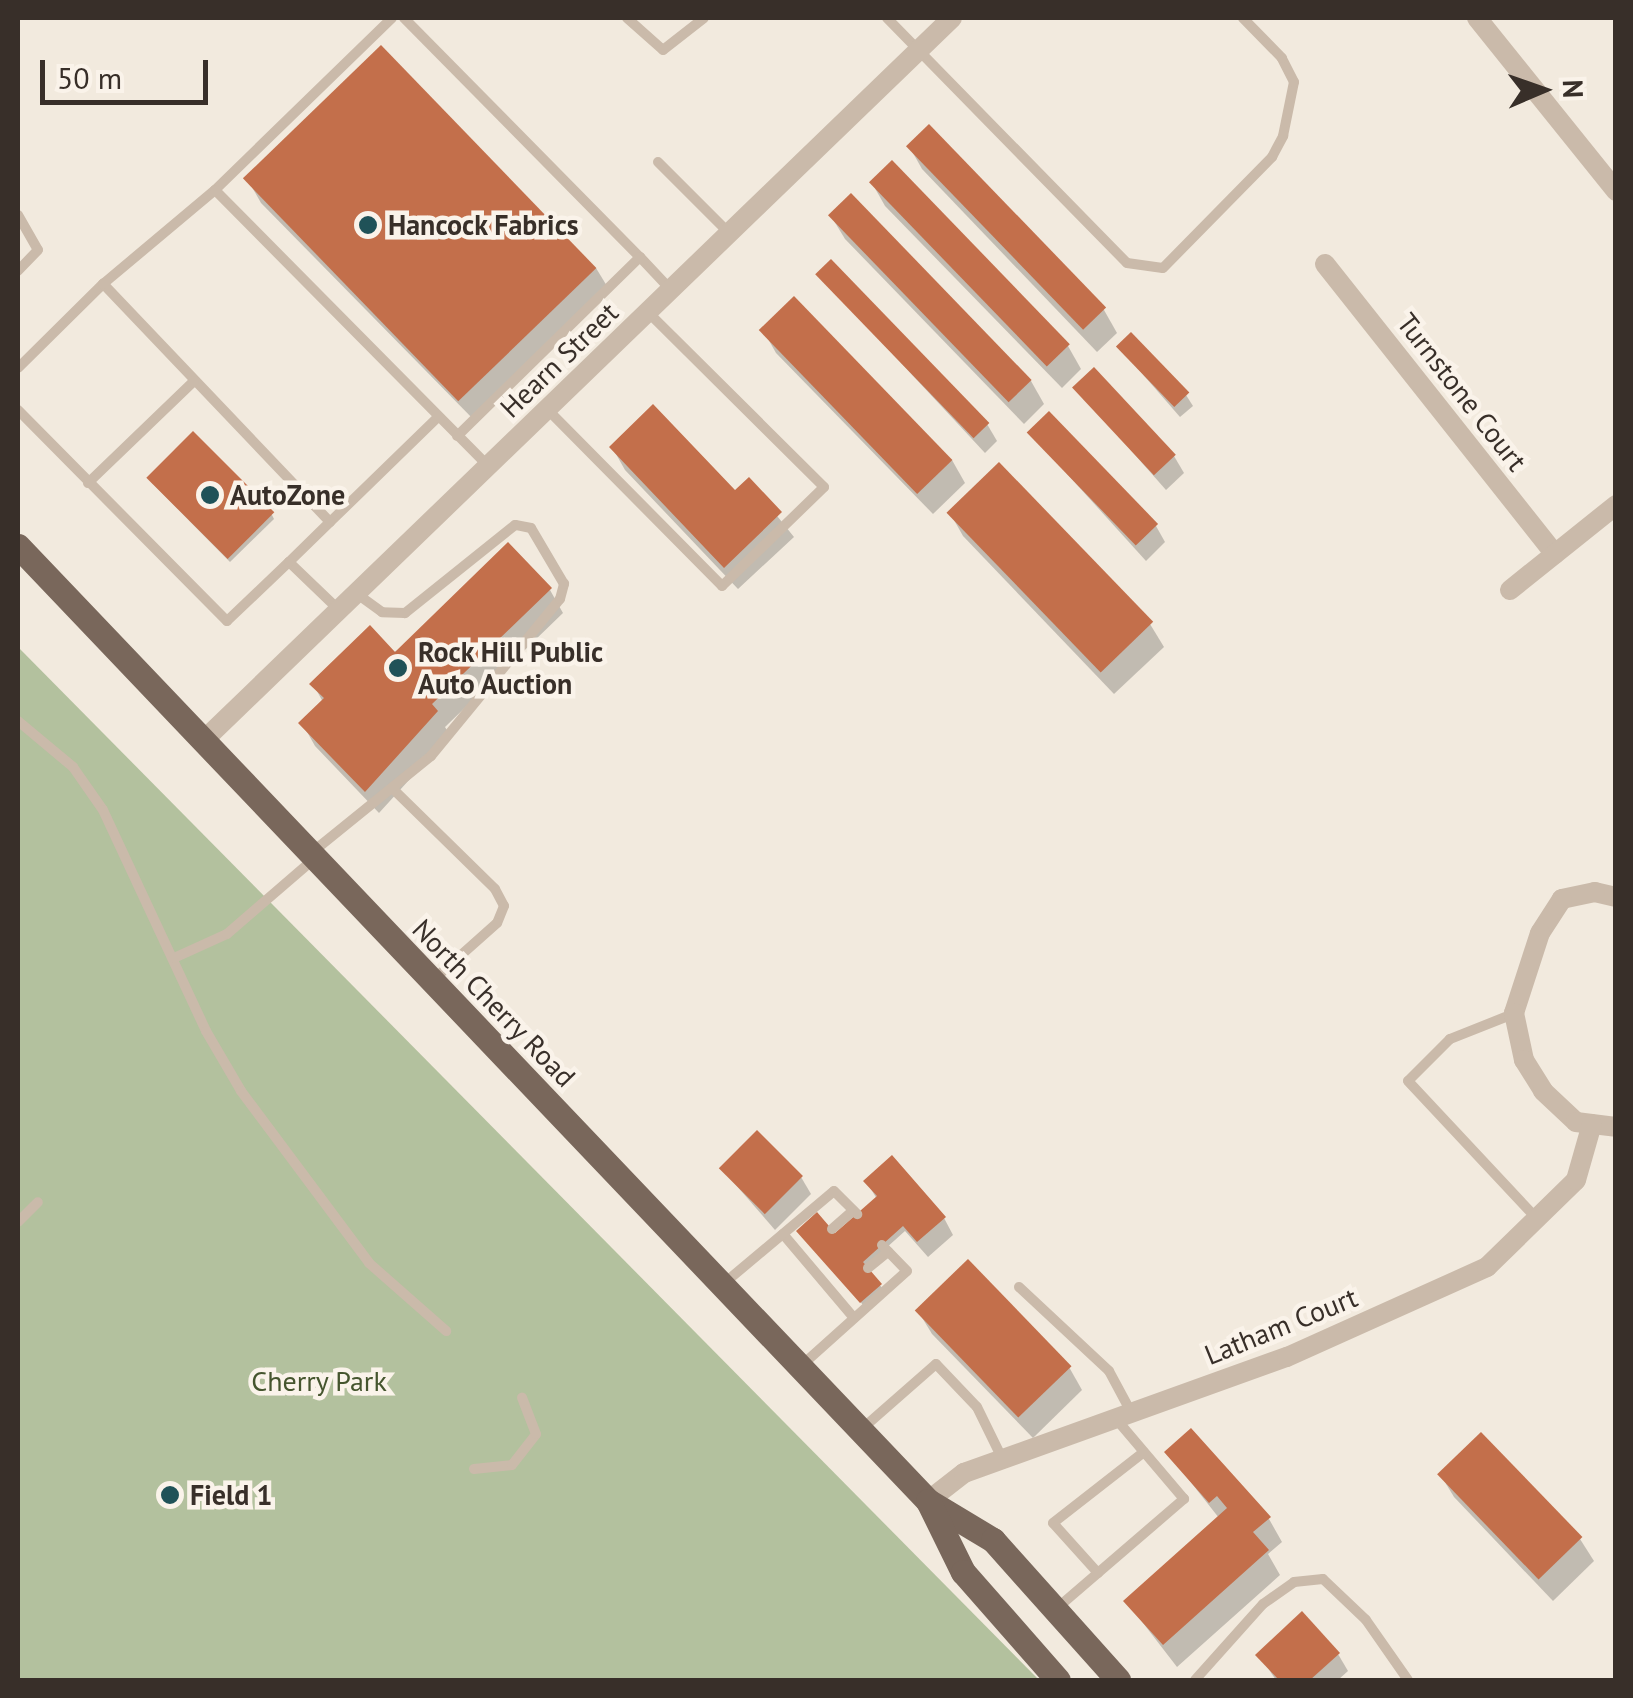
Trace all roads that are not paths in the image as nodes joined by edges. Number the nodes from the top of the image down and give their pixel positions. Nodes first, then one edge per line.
1 (392, 18) edge
2 (404, 18) edge
3 (627, 18) edge
4 (704, 18) edge
5 (887, 18) edge
6 (952, 18) edge
7 (1242, 18) edge
8 (1477, 18) edge
9 (917, 51) junction
10 (658, 162) dead end
11 (215, 190) junction
12 (1616, 192) edge
13 (18, 215) edge
14 (729, 233) junction
15 (640, 257) junction
16 (1325, 264) dead end
17 (18, 270) edge
18 (103, 284) junction
19 (670, 290) junction
20 (648, 312) junction
21 (18, 368) edge
22 (194, 381) junction
23 (547, 409) junction
24 (18, 410) edge
25 (438, 417) junction
26 (457, 436) junction
27 (488, 466) junction
28 (88, 483) junction
29 (1616, 505) edge
30 (330, 522) junction
31 (18, 546) edge
32 (1555, 554) junction
33 (289, 562) junction
34 (1510, 590) dead end
35 (356, 593) junction
36 (339, 610) junction
37 (18, 721) edge
38 (204, 741) junction
39 (392, 788) junction
40 (312, 856) junction
41 (1616, 897) edge
42 (174, 958) junction
43 (432, 981) junction
44 (1514, 1013) junction
45 (1592, 1124) junction
46 (1616, 1127) edge
47 (38, 1202) dead end
48 (1538, 1220) junction
49 (18, 1222) edge
50 (832, 1229) dead end
51 (783, 1234) junction
52 (829, 1268) dead end
53 (868, 1268) dead end
54 (819, 1277) junction
55 (722, 1285) junction
56 (846, 1287) dead end
57 (1020, 1287) dead end
58 (836, 1297) junction
59 (854, 1318) junction
60 (446, 1331) dead end
61 (800, 1367) junction
62 (522, 1398) dead end
63 (1124, 1416) junction
64 (860, 1430) junction
65 (1144, 1452) junction
66 (1002, 1460) junction
67 (474, 1468) dead end
68 (928, 1502) junction
69 (1098, 1573) junction
70 (1055, 1610) junction
71 (1203, 1678) edge
72 (1058, 1680) edge
73 (1118, 1680) edge
74 (1408, 1680) edge

1 - 11 lane
2 - 15 lane
3 - 4 lane
5 - 9 lane
6 - 9 street, Hearn Street
7 - 9 lane
8 - 12 street
9 - 14 street, Hearn Street
10 - 14 lane
11 - 18 lane
11 - 25 lane
13 - 17 lane
14 - 19 street, Hearn Street
15 - 19 lane
15 - 26 lane
16 - 32 street, Turnstone Court
18 - 21 lane
18 - 22 lane
19 - 20 street, Hearn Street
20 - 23 street, Hearn Street
20 - 23 lane
22 - 28 lane
22 - 30 lane
23 - 27 street, Hearn Street
24 - 28 lane
25 - 26 lane
25 - 30 lane
26 - 27 lane
27 - 35 street, Hearn Street
28 - 33 lane
29 - 32 street
30 - 33 lane
31 - 38 main road, North Cherry Road
32 - 34 street
33 - 36 lane
35 - 36 street, Hearn Street
35 - 39 lane
36 - 38 street, Hearn Street
37 - 42 lane
38 - 40 main road, North Cherry Road
39 - 40 lane
39 - 43 lane
40 - 42 lane
40 - 43 main road, North Cherry Road
41 - 44 street
42 - 60 lane
43 - 55 main road, North Cherry Road
44 - 45 street
44 - 48 lane
45 - 46 street
45 - 48 street, Latham Court
47 - 49 lane
48 - 63 street, Latham Court
50 - 51 lane
51 - 54 lane
51 - 55 lane
52 - 54 lane
53 - 59 lane
54 - 58 lane
55 - 61 main road, North Cherry Road
56 - 58 lane
57 - 63 lane
58 - 59 lane
59 - 61 lane
61 - 64 main road, North Cherry Road
62 - 67 lane
63 - 65 lane
63 - 66 street, Latham Court
64 - 66 lane
64 - 68 main road, North Cherry Road
65 - 69 lane
65 - 69 lane
66 - 68 street, Latham Court
68 - 70 main road, North Cherry Road
68 - 72 main road, North Cherry Road
69 - 70 lane
70 - 73 main road, North Cherry Road
71 - 74 lane

